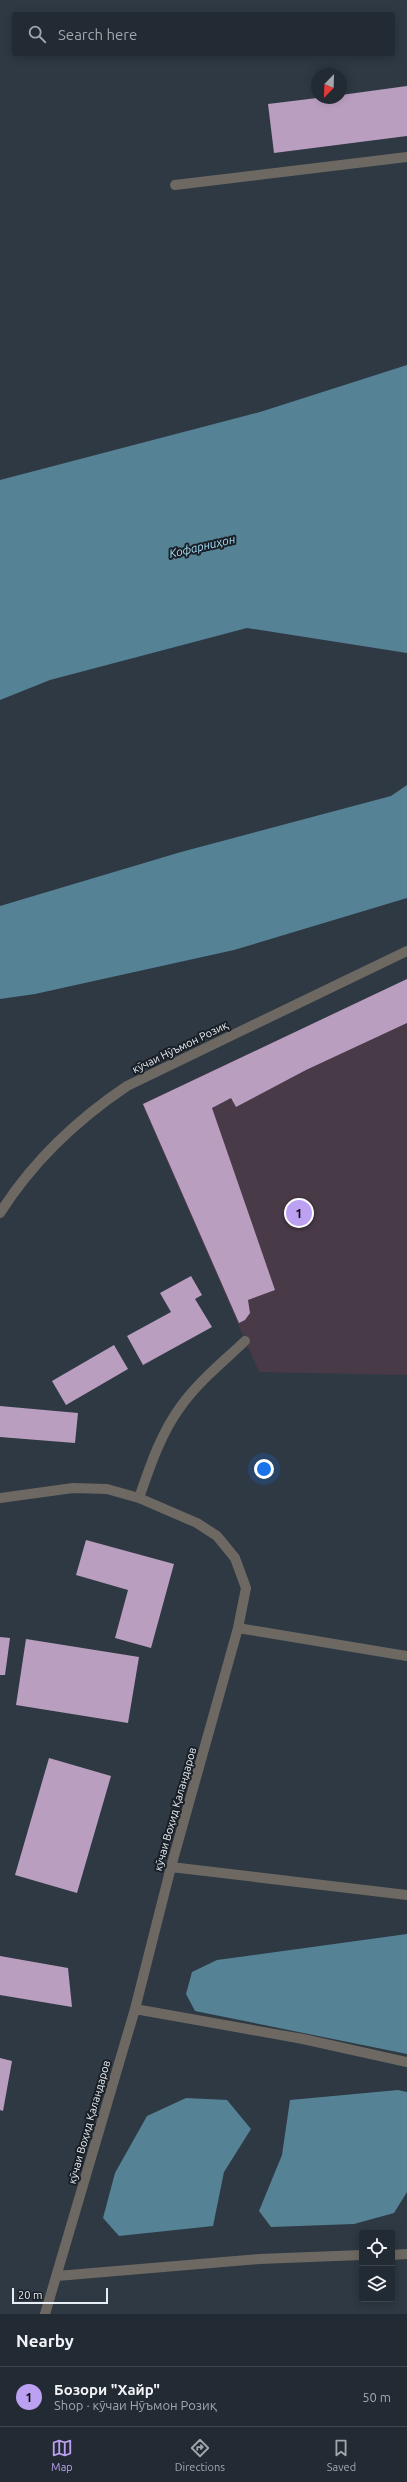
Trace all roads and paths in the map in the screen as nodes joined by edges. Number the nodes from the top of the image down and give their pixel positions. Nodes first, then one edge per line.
1 (407, 156) edge
2 (175, 185) dead end
3 (407, 951) edge
4 (0, 1214) edge
5 (245, 1341) dead end
6 (0, 1498) edge
7 (139, 1498) junction
8 (238, 1628) junction
9 (407, 1656) edge
10 (171, 1867) junction
11 (407, 1895) edge
12 (135, 2009) junction
13 (407, 2062) edge
14 (407, 2254) edge
15 (395, 2255) edge
16 (359, 2256) edge
17 (57, 2276) junction
18 (45, 2314) edge

1 - 2 street
3 - 4 street, кӯчаи Нӯъмон Розиқ
5 - 7 street
6 - 7 street, кӯчаи Воҳид Қаландаров
7 - 8 street, кӯчаи Воҳид Қаландаров
8 - 9 street
8 - 10 street, кӯчаи Воҳид Қаландаров
10 - 11 street
10 - 12 street, кӯчаи Воҳид Қаландаров
12 - 13 street
12 - 17 street, кӯчаи Воҳид Қаландаров
14 - 15 street
16 - 17 street
17 - 18 street, кӯчаи Воҳид Қаландаров

